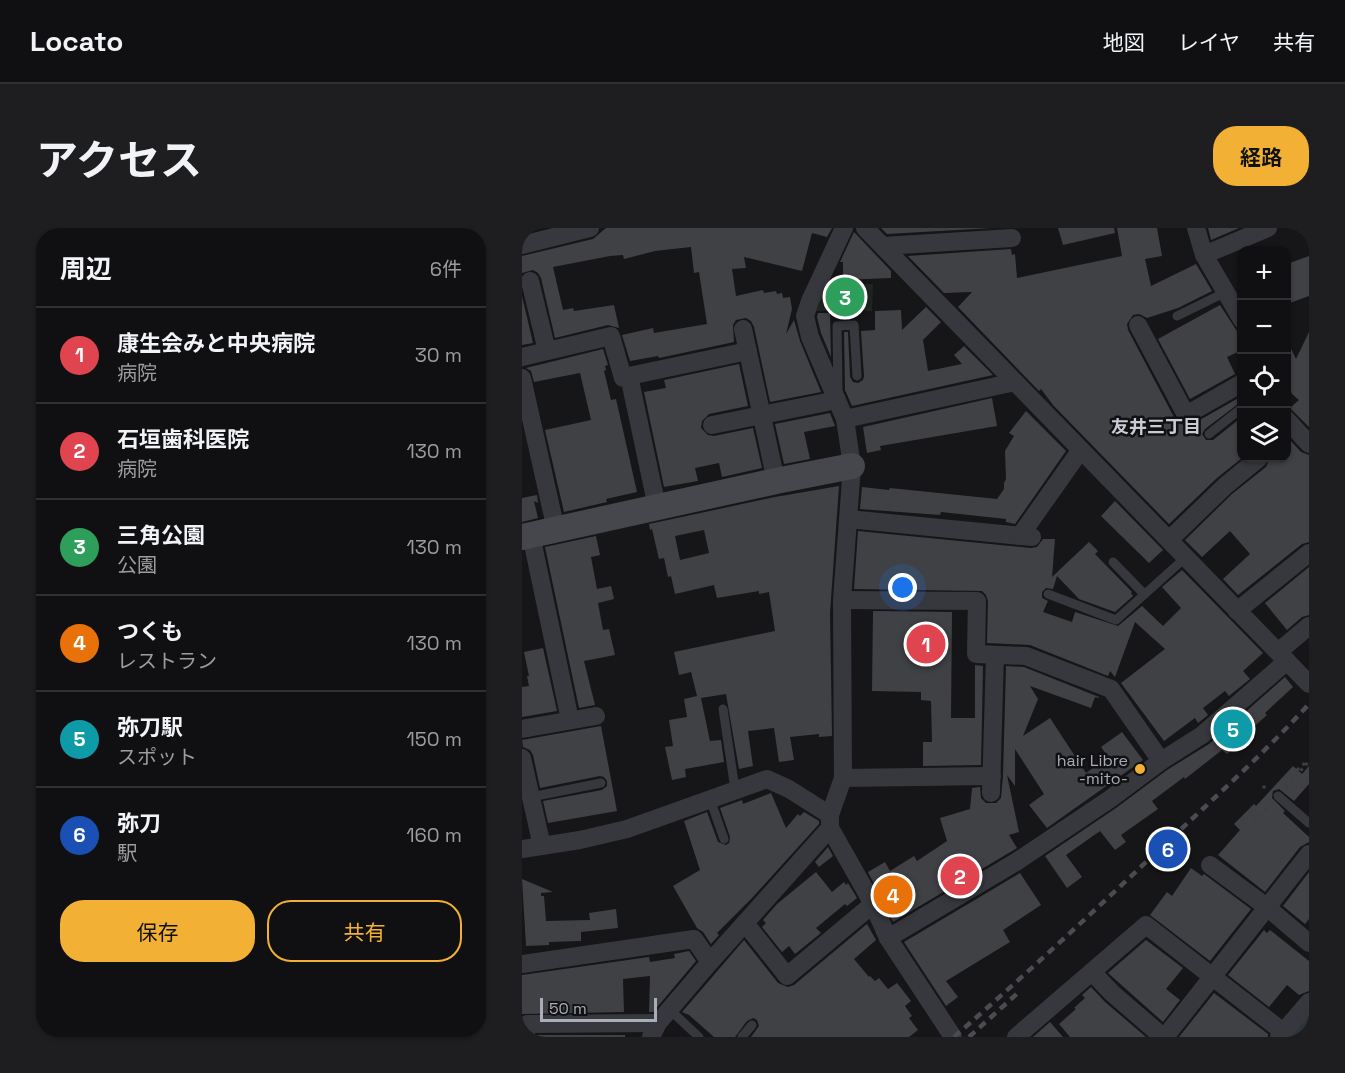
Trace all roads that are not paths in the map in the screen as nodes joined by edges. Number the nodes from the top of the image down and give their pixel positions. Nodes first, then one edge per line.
1 (590, 228) edge
2 (844, 228) edge
3 (865, 228) edge
4 (1196, 228) edge
5 (1268, 228) edge
6 (1012, 238) dead end
7 (522, 245) edge
8 (883, 246) junction
9 (1204, 255) junction
10 (530, 281) dead end
11 (1226, 292) junction
12 (1237, 311) edge
13 (1178, 316) dead end
14 (1138, 325) dead end
15 (743, 329) dead end
16 (547, 351) junction
17 (748, 351) junction
18 (522, 357) edge
19 (629, 376) junction
20 (857, 376) dead end
21 (522, 378) edge
22 (1015, 382) junction
23 (1237, 386) edge
24 (837, 400) junction
25 (1237, 412) edge
26 (762, 415) junction
27 (845, 419) junction
28 (712, 424) dead end
29 (1209, 434) dead end
30 (1080, 450) junction
31 (1254, 462) edge
32 (852, 466) junction
33 (776, 481) junction
34 (657, 507) junction
35 (848, 519) junction
36 (556, 530) junction
37 (526, 536) edge
38 (1169, 540) junction
39 (1309, 553) edge
40 (1186, 557) junction
41 (1113, 562) dead end
42 (1048, 594) dead end
43 (1144, 594) junction
44 (842, 600) junction
45 (1238, 610) junction
46 (1309, 626) edge
47 (995, 655) junction
48 (1283, 656) junction
49 (1309, 684) edge
50 (723, 709) dead end
51 (596, 716) dead end
52 (570, 720) junction
53 (522, 729) edge
54 (1161, 761) junction
55 (523, 768) edge
56 (843, 778) junction
57 (601, 783) dead end
58 (735, 789) junction
59 (1278, 796) dead end
60 (531, 797) junction
61 (710, 799) junction
62 (830, 821) junction
63 (1309, 823) edge
64 (724, 839) dead end
65 (542, 846) junction
66 (522, 849) edge
67 (1309, 854) edge
68 (1210, 865) dead end
69 (873, 904) junction
70 (1268, 908) junction
71 (745, 923) junction
72 (888, 938) junction
73 (1309, 943) edge
74 (710, 962) junction
75 (522, 964) edge
76 (1093, 973) junction
77 (1213, 976) junction
78 (1309, 1002) edge
79 (659, 1023) edge
80 (752, 1025) dead end
81 (1281, 1034) edge
82 (525, 1035) edge
83 (699, 1037) edge
84 (742, 1037) edge
85 (953, 1037) edge
86 (1016, 1037) edge
87 (1164, 1037) edge

1 - 7 street
2 - 24 street
3 - 8 street
4 - 9 street
5 - 9 street
6 - 8 street
8 - 22 street
9 - 11 street
10 - 16 street
11 - 12 street
11 - 13 lane
14 - 23 street
15 - 17 street
16 - 18 street
16 - 19 street
17 - 19 street
17 - 26 street
19 - 34 street
20 - 24 lane
21 - 36 street
22 - 27 street
22 - 30 street
24 - 26 street
24 - 27 street
25 - 29 lane
26 - 28 street
26 - 33 street
27 - 32 street
30 - 35 street
30 - 38 street
31 - 38 street
32 - 33 street
32 - 35 street
33 - 34 street
34 - 36 street
35 - 44 street
36 - 37 street
37 - 52 street
38 - 40 street
39 - 45 street
40 - 43 lane
40 - 45 street
41 - 43 lane
42 - 43 lane
44 - 47 street
44 - 56 street
45 - 48 street
46 - 48 street
47 - 54 street
47 - 56 street
48 - 49 street
48 - 54 street
50 - 58 lane
51 - 52 street
52 - 53 street
54 - 72 street
55 - 60 street
56 - 62 street
57 - 60 lane
58 - 61 street
58 - 62 street
59 - 63 lane
60 - 65 street
61 - 64 lane
61 - 65 street
62 - 69 street
62 - 71 street
65 - 66 street
67 - 70 street
68 - 70 street
69 - 71 street
69 - 72 street
70 - 73 street
70 - 77 street
71 - 74 street
72 - 85 street
74 - 75 street
74 - 79 street
76 - 77 street
76 - 86 street
76 - 87 street
77 - 81 street
77 - 87 street
78 - 81 street
79 - 82 street
79 - 83 lane
80 - 84 lane

